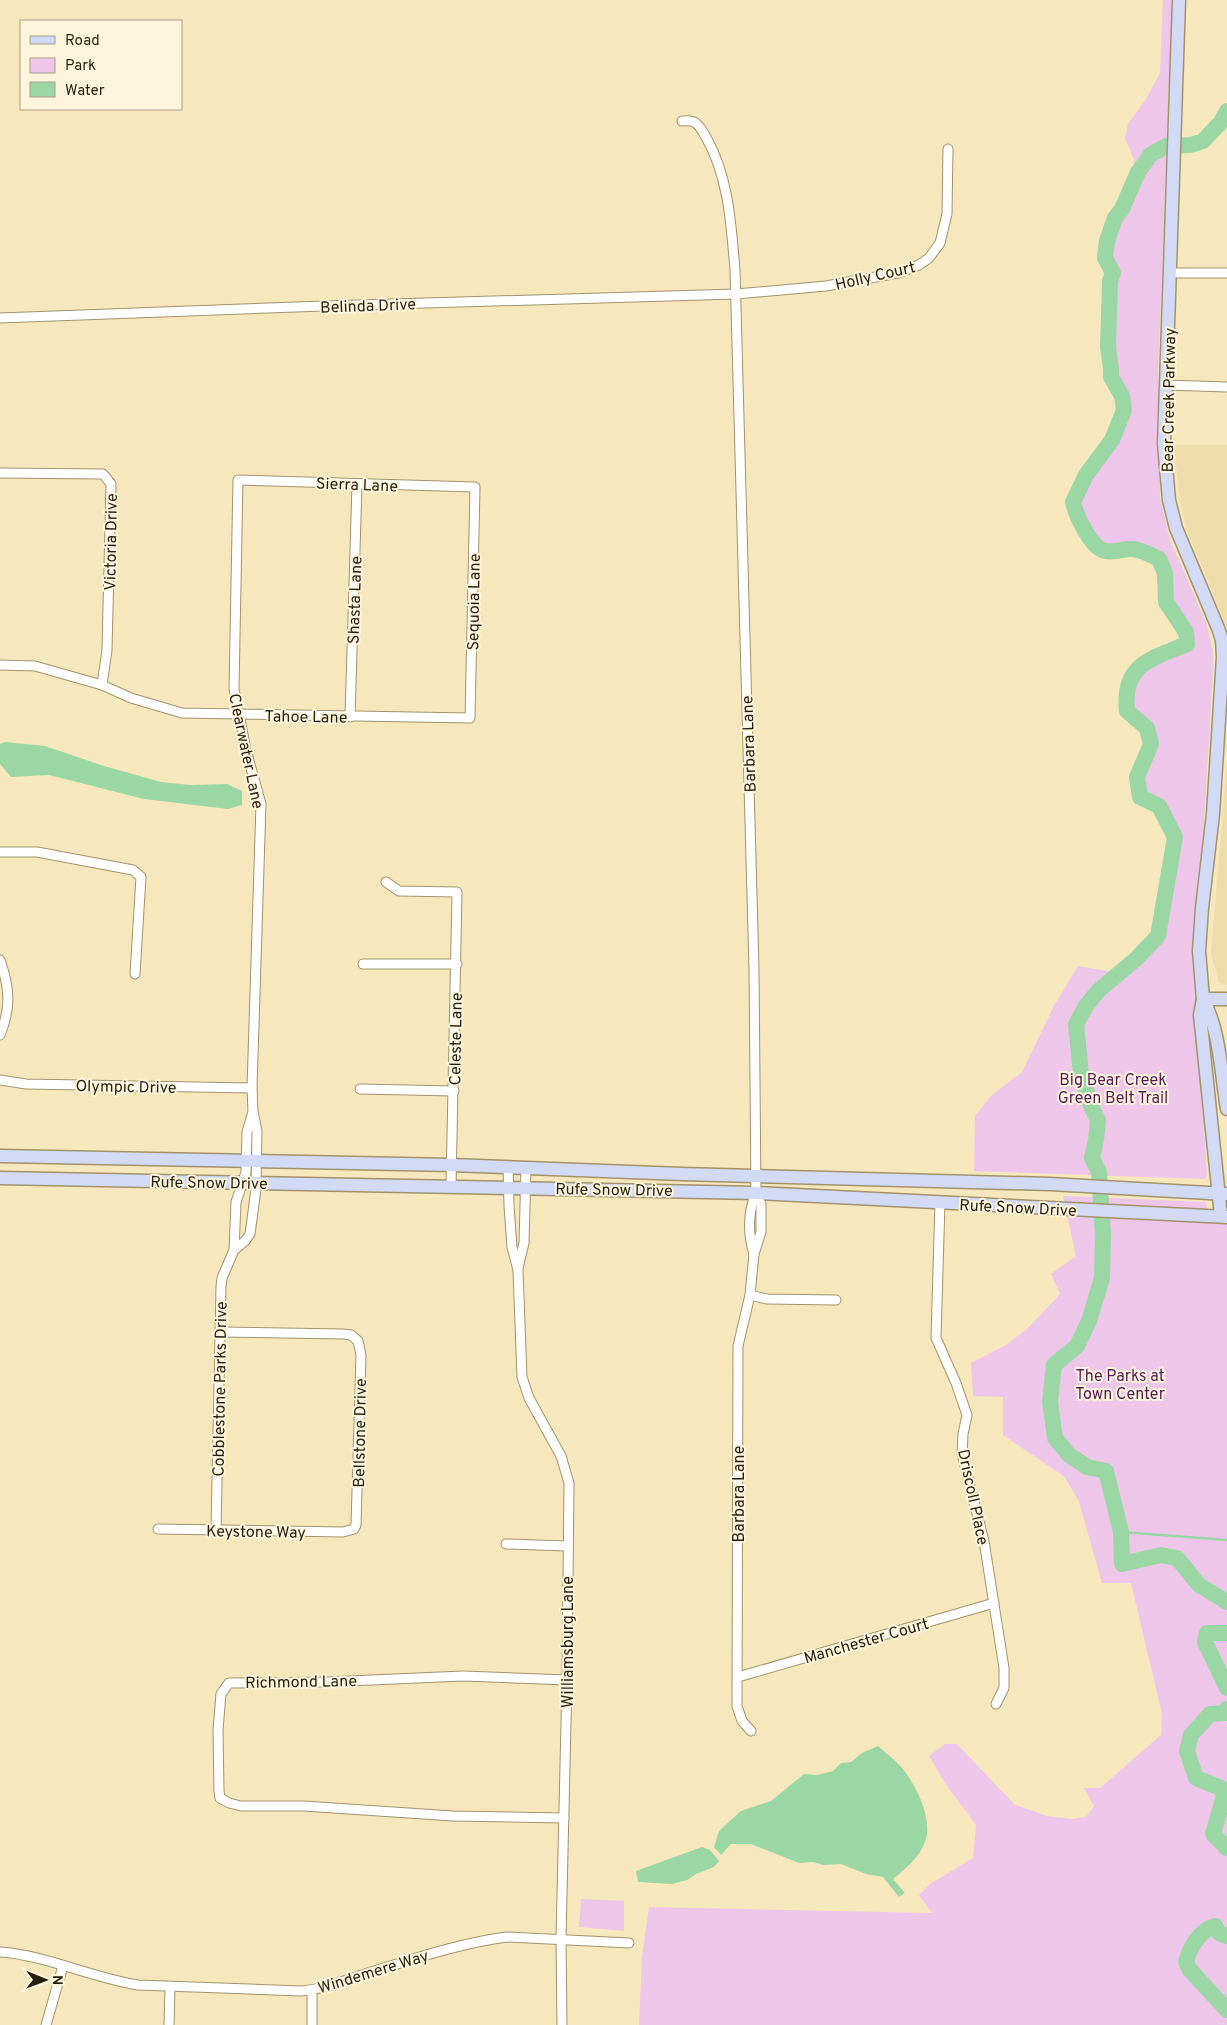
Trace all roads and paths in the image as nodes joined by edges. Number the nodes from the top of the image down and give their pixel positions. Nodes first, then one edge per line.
1 (1180, 0) edge
2 (682, 121) dead end
3 (948, 149) dead end
4 (1170, 273) junction
5 (1227, 273) edge
6 (736, 294) junction
7 (0, 318) edge
8 (1166, 385) junction
9 (1227, 387) edge
10 (0, 473) edge
11 (238, 480) joint
12 (357, 484) junction
13 (475, 487) joint
14 (0, 665) edge
15 (102, 685) junction
16 (239, 715) junction
17 (350, 716) junction
18 (470, 718) joint
19 (0, 852) edge
20 (386, 882) dead end
21 (0, 960) edge
22 (363, 964) dead end
23 (457, 964) junction
24 (136, 974) dead end
25 (1203, 999) junction
26 (1227, 999) edge
27 (0, 1035) edge
28 (0, 1080) edge
29 (252, 1088) junction
30 (360, 1089) dead end
31 (454, 1091) junction
32 (1227, 1109) edge
33 (0, 1156) edge
34 (452, 1164) junction
35 (508, 1168) junction
36 (526, 1168) junction
37 (251, 1172) junction
38 (756, 1176) junction
39 (0, 1178) edge
40 (451, 1186) junction
41 (508, 1186) junction
42 (526, 1187) junction
43 (756, 1193) junction
44 (1223, 1194) edge
45 (940, 1202) junction
46 (1224, 1216) edge
47 (234, 1250) junction
48 (518, 1270) junction
49 (750, 1295) junction
50 (836, 1300) dead end
51 (220, 1332) junction
52 (158, 1529) dead end
53 (354, 1529) joint
54 (216, 1530) junction
55 (506, 1544) dead end
56 (567, 1546) junction
57 (994, 1603) junction
58 (738, 1677) junction
59 (567, 1680) junction
60 (996, 1704) dead end
61 (751, 1731) dead end
62 (564, 1818) junction
63 (561, 1938) junction
64 (628, 1943) dead end
65 (0, 1952) edge
66 (63, 1966) junction
67 (170, 1987) junction
68 (312, 1990) junction
69 (46, 2025) edge
70 (170, 2025) edge
71 (312, 2025) edge
72 (562, 2025) edge

1 - 4 main road, Bear Creek Parkway
2 - 6 street, Barbara Lane
3 - 6 street, Holly Court
4 - 5 street
4 - 8 main road, Bear Creek Parkway
6 - 7 street, Belinda Drive
6 - 38 street, Barbara Lane
8 - 9 street
8 - 25 main road, Bear Creek Parkway
10 - 15 street, Victoria Drive
11 - 12 street, Sierra Lane
11 - 16 street, Clearwater Lane
12 - 13 street, Sierra Lane
12 - 17 street, Shasta Lane
13 - 18 street, Sequoia Lane
14 - 15 street, Tahoe Lane
15 - 16 street, Tahoe Lane
16 - 17 street, Tahoe Lane
16 - 29 street, Clearwater Lane
17 - 18 street, Tahoe Lane
19 - 24 street
20 - 23 street, Celeste Lane
21 - 27 street
22 - 23 street
23 - 31 street, Celeste Lane
25 - 26 main road
25 - 32 main road, Bear Creek Parkway
25 - 44 main road, Bear Creek Parkway
28 - 29 street, Olympic Drive
29 - 37 street, Clearwater Lane
30 - 31 street
31 - 34 street, Celeste Lane
33 - 37 main road, Rufe Snow Drive
34 - 35 main road, Rufe Snow Drive
34 - 37 main road, Rufe Snow Drive
34 - 40 street, Celeste Lane
35 - 36 main road, Rufe Snow Drive
35 - 41 street, Williamsburg Lane
36 - 38 main road, Rufe Snow Drive
36 - 42 street, Williamsburg Lane
37 - 39 main road, Rufe Snow Drive
37 - 40 main road, Rufe Snow Drive
37 - 47 street, Cobblestone Parks Drive
37 - 47 street, Cobblestone Parks Drive
38 - 43 street, Barbara Lane
38 - 44 main road, Rufe Snow Drive
40 - 41 main road, Rufe Snow Drive
41 - 42 main road, Rufe Snow Drive
41 - 48 street, Williamsburg Lane
42 - 43 main road, Rufe Snow Drive
42 - 48 street, Williamsburg Lane
43 - 45 main road, Rufe Snow Drive
43 - 49 street, Barbara Lane
44 - 46 main road, Bear Creek Parkway
45 - 46 main road, Rufe Snow Drive
45 - 57 street, Driscoll Place
47 - 51 street, Cobblestone Parks Drive
48 - 56 street, Williamsburg Lane
49 - 50 street
49 - 58 street, Barbara Lane
51 - 53 street, Bellstone Drive
51 - 54 street, Cobblestone Parks Drive
52 - 54 street, Keystone Way
53 - 54 street, Keystone Way
55 - 56 street
56 - 59 street, Williamsburg Lane
57 - 58 street, Manchester Court
57 - 60 street, Driscoll Place
58 - 61 street, Barbara Lane
59 - 62 street, Williamsburg Lane
59 - 62 street, Richmond Lane
62 - 63 street, Williamsburg Lane
63 - 64 street, Windemere Way
63 - 68 street, Windemere Way
63 - 72 street, Williamsburg Lane
65 - 66 street, Windemere Way
66 - 67 street, Windemere Way
66 - 69 street
67 - 68 street, Windemere Way
67 - 70 street
68 - 71 street

